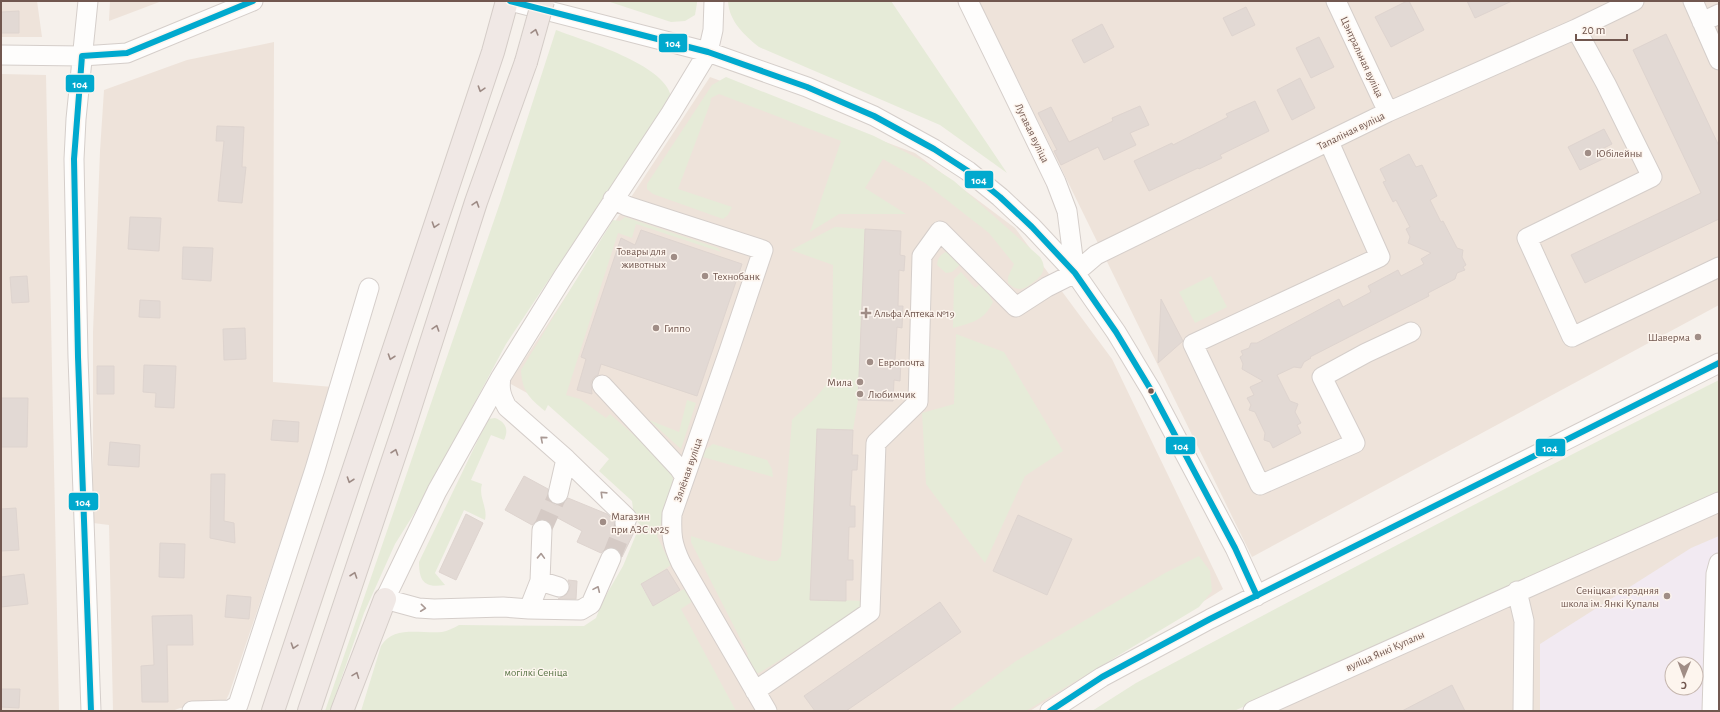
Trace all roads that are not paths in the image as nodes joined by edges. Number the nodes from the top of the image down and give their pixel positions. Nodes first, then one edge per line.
1 (88, 1) edge
2 (253, 1) edge
3 (509, 1) edge
4 (543, 1) edge
5 (714, 1) edge
6 (968, 1) edge
7 (1336, 1) edge
8 (1634, 1) edge
9 (1693, 1) edge
10 (1719, 14) edge
11 (1702, 22) junction
12 (1576, 29) junction
13 (708, 52) junction
14 (1, 55) edge
15 (82, 56) junction
16 (1719, 60) edge
17 (1388, 112) junction
18 (1329, 142) junction
19 (613, 199) junction
20 (1719, 267) edge
21 (1075, 273) junction
22 (369, 288) dead end
23 (1411, 332) dead end
24 (1719, 363) edge
25 (501, 376) junction
26 (602, 385) dead end
27 (566, 459) junction
28 (685, 477) junction
29 (558, 494) tunnel mouth
30 (1719, 502) edge
31 (626, 523) dead end
32 (542, 530) tunnel mouth
33 (610, 558) tunnel mouth
34 (1719, 563) edge
35 (1517, 591) junction
36 (558, 592) dead end
37 (535, 596) junction
38 (1257, 596) junction
39 (385, 599) junction
40 (755, 691) junction
41 (91, 711) edge
42 (192, 711) edge
43 (273, 711) edge
44 (309, 711) edge
45 (342, 711) edge
46 (767, 711) edge
47 (1050, 711) edge
48 (1253, 711) edge
49 (1523, 711) edge
50 (1712, 711) edge

1 - 15 street
2 - 15 street
3 - 13 street
3 -> 43 highway
44 -> 4 highway, bridge
5 - 13 street
6 - 21 street, Лугавая вуліца
7 - 17 street, Цэнтральная вуліца
8 - 12 street, Тапаліная вуліца
9 - 11 street
10 - 11 street
11 - 16 street
12 - 17 street, Тапаліная вуліца
12 - 20 street
13 - 19 street
13 - 21 street
14 - 15 street
15 - 41 street
17 - 18 street, Тапаліная вуліца
18 - 21 street, Тапаліная вуліца
18 - 23 street
19 - 25 street
19 - 28 street, Зялёная вуліца
21 - 38 street
21 - 40 street, Тапаліная вуліца
22 - 42 street
24 - 38 street
27 -> 25 street
25 - 39 street
26 - 28 street
27 - 29 street
31 -> 27 street
28 - 40 street, Зялёная вуліца
30 - 35 street, вуліца Янкі Купалы
37 -> 32 street
37 -> 33 street
34 - 50 street
35 - 48 street, вуліца Янкі Купалы
35 - 49 street
36 - 37 street
39 -> 37 street
38 - 47 street
45 -> 39 highway
40 - 46 street, Зялёная вуліца

